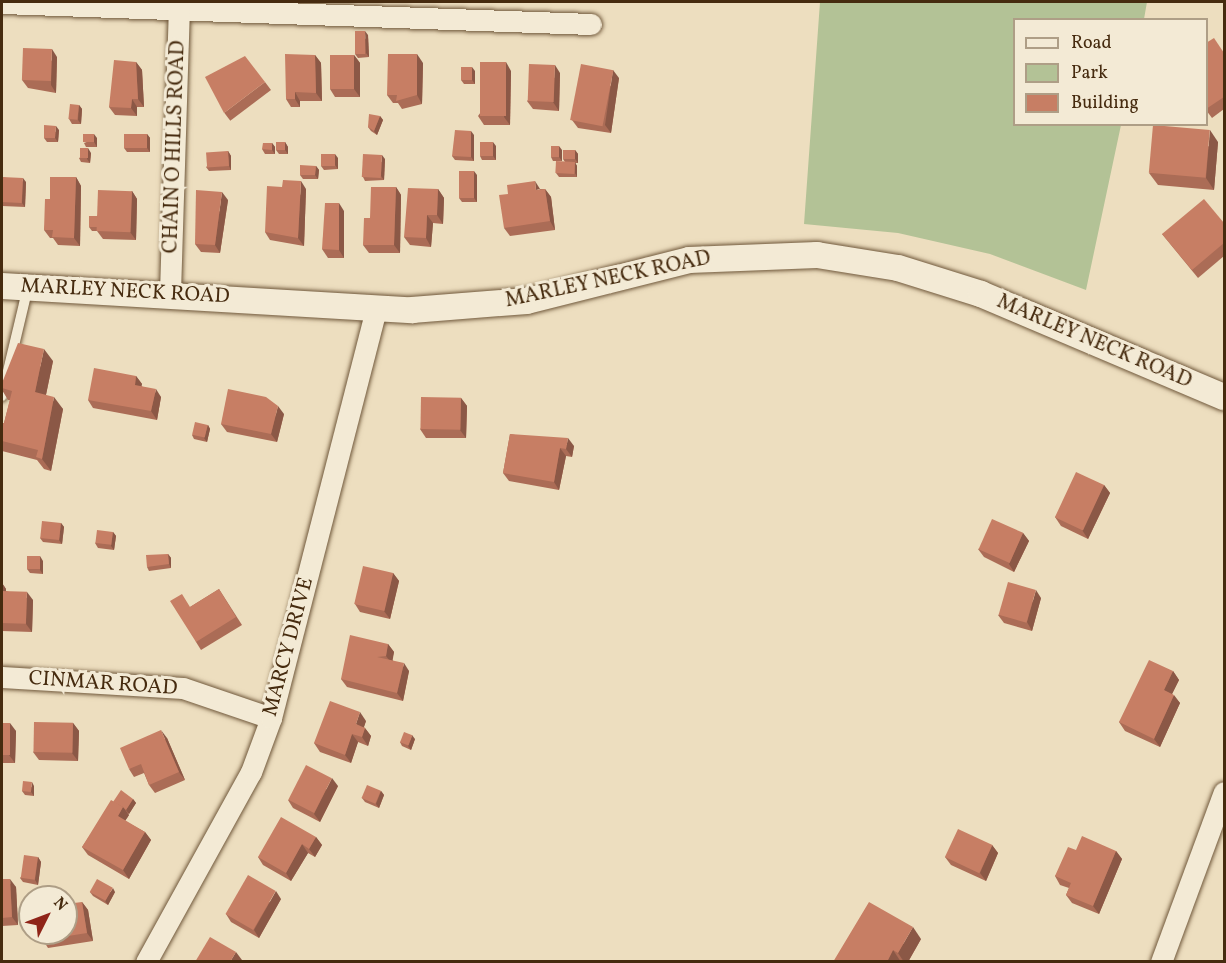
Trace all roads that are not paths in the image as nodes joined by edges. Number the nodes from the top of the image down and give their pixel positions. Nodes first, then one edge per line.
1 (2, 3) edge
2 (179, 5) edge
3 (591, 24) dead end
4 (2, 286) edge
5 (28, 287) junction
6 (170, 292) junction
7 (376, 310) junction
8 (2, 396) edge
9 (1224, 397) edge
10 (2, 677) edge
11 (271, 718) junction
12 (1224, 792) edge
13 (146, 962) edge
14 (1161, 962) edge

1 - 2 street
2 - 3 street
2 - 6 street, CHAIN O HILLS ROAD
4 - 5 street, MARLEY NECK ROAD
5 - 6 street, MARLEY NECK ROAD
5 - 8 lane
6 - 7 street, MARLEY NECK ROAD
7 - 9 street, MARLEY NECK ROAD
7 - 11 street, MARCY DRIVE
10 - 11 street, CINMAR ROAD
11 - 13 street, MARCY DRIVE
12 - 14 street

